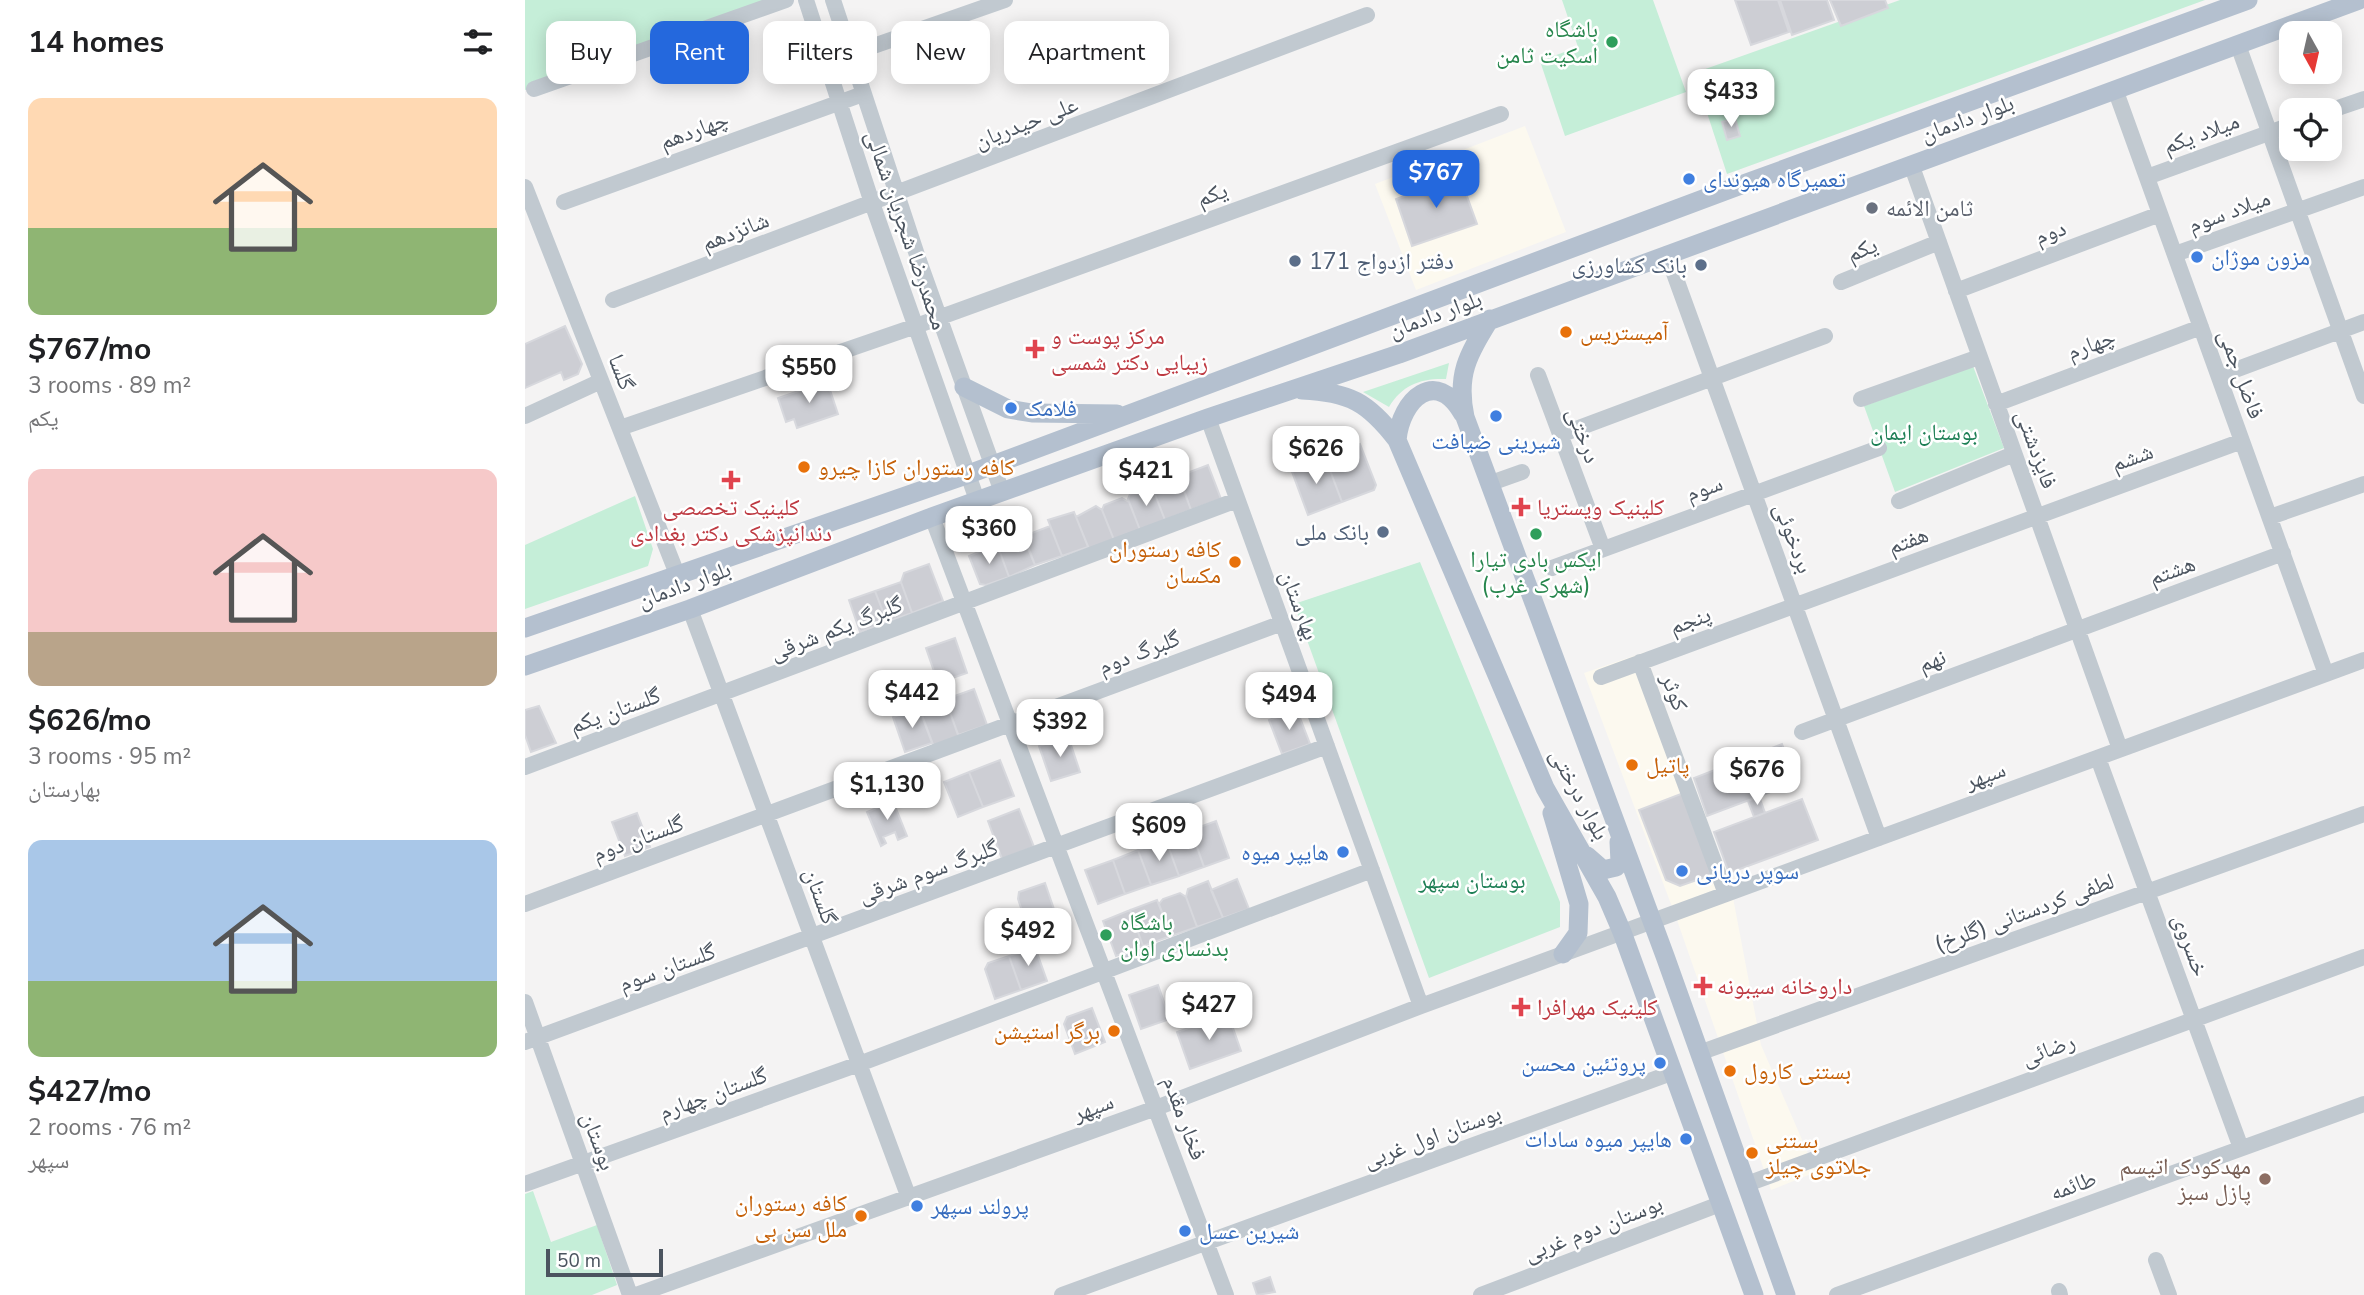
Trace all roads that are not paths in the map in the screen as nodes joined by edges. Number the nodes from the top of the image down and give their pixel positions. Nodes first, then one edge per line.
1 (786, 0) edge
2 (806, 0) edge
3 (833, 0) edge
4 (1005, 0) edge
5 (2248, 0) edge
6 (2359, 0) edge
7 (1367, 15) dead end
8 (813, 21) edge
9 (840, 21) edge
10 (877, 45) edge
11 (2238, 45) junction
12 (833, 84) edge
13 (860, 84) edge
14 (534, 89) dead end
15 (2115, 89) junction
16 (863, 94) junction
17 (2364, 99) edge
18 (838, 102) junction
19 (2342, 107) edge
20 (1501, 114) dead end
21 (2279, 129) edge
22 (2269, 133) junction
23 (1911, 164) junction
24 (2147, 177) junction
25 (525, 187) edge
26 (2364, 187) edge
27 (897, 195) junction
28 (564, 202) dead end
29 (872, 203) junction
30 (2297, 211) junction
31 (2160, 214) junction
32 (1939, 242) junction
33 (1667, 254) junction
34 (2175, 254) junction
35 (1841, 282) dead end
36 (1956, 291) junction
37 (613, 300) dead end
38 (939, 317) junction
39 (1490, 319) junction
40 (2364, 322) edge
41 (916, 326) junction
42 (2201, 327) junction
43 (2341, 331) junction
44 (1825, 336) dead end
45 (1979, 357) junction
46 (1538, 376) dead end
47 (2219, 376) junction
48 (1713, 380) junction
49 (601, 381) junction
50 (964, 387) junction
51 (1288, 389) junction
52 (2364, 396) edge
53 (1861, 399) dead end
54 (1996, 404) junction
55 (1128, 414) junction
56 (525, 416) edge
57 (1465, 417) junction
58 (1208, 418) junction
59 (620, 428) junction
60 (1560, 435) junction
61 (1397, 440) junction
62 (2242, 441) junction
63 (1879, 448) dead end
64 (2014, 454) junction
65 (992, 465) junction
66 (1522, 472) dead end
67 (969, 474) junction
68 (1491, 483) junction
69 (2364, 484) edge
70 (1002, 492) junction
71 (1753, 494) junction
72 (977, 500) junction
73 (1237, 500) junction
74 (1899, 501) dead end
75 (2037, 516) junction
76 (932, 517) junction
77 (2270, 517) junction
78 (1602, 550) junction
79 (2283, 553) junction
80 (1552, 568) dead end
81 (677, 574) junction
82 (967, 603) junction
83 (1794, 606) junction
84 (690, 610) junction
85 (1282, 623) junction
86 (525, 628) edge
87 (2077, 630) junction
88 (2364, 660) edge
89 (1640, 662) junction
90 (525, 666) edge
91 (2326, 674) junction
92 (1601, 677) dead end
93 (722, 695) junction
94 (1836, 720) junction
95 (1013, 724) junction
96 (1802, 732) dead end
97 (1327, 746) junction
98 (2120, 749) junction
99 (2098, 758) junction
100 (525, 767) edge
101 (1545, 788) junction
102 (2364, 814) edge
103 (766, 815) junction
104 (1616, 827) junction
105 (1878, 838) junction
106 (1059, 847) junction
107 (1582, 850) junction
108 (1372, 870) junction
109 (2147, 893) junction
110 (1726, 894) junction
111 (525, 904) edge
112 (1652, 921) junction
113 (1622, 932) junction
114 (812, 938) junction
115 (1563, 954) junction
116 (2364, 957) edge
117 (1105, 970) junction
118 (1680, 1001) junction
119 (525, 1002) edge
120 (1421, 1006) junction
121 (1652, 1011) junction
122 (2194, 1019) junction
123 (532, 1040) edge
124 (1699, 1053) junction
125 (859, 1064) junction
126 (1674, 1072) junction
127 (2364, 1104) edge
128 (1156, 1108) junction
129 (2241, 1149) junction
130 (583, 1164) junction
131 (525, 1184) edge
132 (1747, 1184) junction
133 (909, 1198) junction
134 (1720, 1204) junction
135 (1206, 1242) junction
136 (2156, 1260) dead end
137 (630, 1295) edge
138 (636, 1295) edge
139 (1062, 1295) edge
140 (1226, 1295) edge
141 (1481, 1295) edge
142 (1754, 1295) edge
143 (1786, 1295) edge
144 (1837, 1295) edge
145 (2168, 1295) edge

1 - 14 street
2 - 8 street, محمدرضا شجریان شمالی
3 - 9 street, محمدرضا شجریان شمالی
4 - 10 street
5 - 55 main road, بلوار دادمان
6 - 11 main road, بلوار دادمان
7 - 27 street, علی حیدریان
11 - 15 main road, بلوار دادمان
11 - 22 street
12 - 18 street, محمدرضا شجریان شمالی
13 - 16 street, محمدرضا شجریان شمالی
15 - 23 main road, بلوار دادمان
15 - 24 street, فاضل جمی
16 - 18 street, چهاردهم
16 - 27 street, محمدرضا شجریان شمالی
17 - 19 street
18 - 28 street, چهاردهم
18 - 29 street, محمدرضا شجریان شمالی
20 - 38 street, یکم
21 - 22 street, میلاد یکم
22 - 24 street, میلاد یکم
22 - 30 street
23 - 32 street, فایزدشتی
23 - 33 main road, بلوار دادمان
24 - 31 street, فاضل جمی
25 - 49 street, گلسا
26 - 30 street, میلاد سوم
27 - 29 street, علی حیدریان
27 - 38 street, محمدرضا شجریان شمالی
29 - 37 street, شانزدهم
29 - 41 street, محمدرضا شجریان شمالی
30 - 34 street, میلاد سوم
30 - 43 street
31 - 34 street, فاضل جمی
31 - 36 street, دوم
32 - 35 street, یکم
32 - 36 street, فایزدشتی
33 - 39 main road, بلوار دادمان
33 - 48 street, بردخوئی
34 - 42 street, فاضل جمی
36 - 45 street, فایزدشتی
38 - 41 street, یکم
38 - 50 street, محمدرضا شجریان شمالی
39 - 51 main road, بلوار دادمان
39 - 57 main road, بلوار درختی
40 - 43 street
41 - 59 street, یکم
41 - 67 street, محمدرضا شجریان شمالی
42 - 47 street, فاضل جمی
42 - 54 street, چهارم
43 - 47 street
43 - 52 street
44 - 48 street
45 - 53 street
45 - 54 street, فایزدشتی
46 - 60 street, درختی
47 - 62 street, فاضل جمی
48 - 60 street
48 - 71 street, بردخوئی
49 - 56 street
49 - 59 street, گلسا
50 - 55 main road
50 - 65 street, محمدرضا شجریان شمالی
51 - 58 main road, بلوار دادمان
51 - 61 main road, بلوار درختی
54 - 64 street, فایزدشتی
55 - 65 main road, بلوار دادمان
57 - 61 main road
57 - 68 main road, بلوار درختی
58 - 70 main road, بلوار دادمان
58 - 73 street, بهارستان
59 - 81 street, گلسا
60 - 78 street, درختی
61 - 101 main road, بلوار درختی
62 - 75 street, ششم
62 - 77 street, فاضل جمی
63 - 71 street
64 - 74 street
64 - 75 street, فایزدشتی
65 - 67 main road, بلوار دادمان
65 - 70 street, محمدرضا شجریان شمالی
66 - 68 street
67 - 72 street, محمدرضا شجریان شمالی
67 - 81 main road, بلوار دادمان
68 - 104 main road, بلوار درختی
69 - 77 street
70 - 72 main road, بلوار دادمان
71 - 78 street, سوم
71 - 83 street, بردخوئی
72 - 76 main road, بلوار دادمان
73 - 82 street, گلبرگ یکم شرقی
73 - 85 street, بهارستان
75 - 83 street, هفتم
75 - 87 street, فایزدشتی
76 - 82 street, فخار مقدم
76 - 84 main road, بلوار دادمان
77 - 79 street, فاضل جمی
78 - 80 street, سوم
79 - 87 street, هشتم
79 - 91 street, فاضل جمی
81 - 86 main road, بلوار دادمان
82 - 93 street, گلبرگ یکم شرقی
82 - 95 street, فخار مقدم
83 - 89 street, پنجم
83 - 94 street, بردخوئی
84 - 90 main road, بلوار دادمان
84 - 93 street, گلستان
85 - 95 street, گلبرگ دوم
85 - 97 street, بهارستان
87 - 94 street, نهم
87 - 98 street, فایزدشتی
88 - 91 street, سپهر
89 - 92 street, پنجم
89 - 110 street, کوثر
91 - 98 street, سپهر
93 - 100 street, گلستان یکم
93 - 103 street, گلستان
94 - 96 street, نهم
94 - 105 street, بردخوئی
95 - 103 street, گلبرگ دوم
95 - 106 street, فخار مقدم
97 - 106 street, گلبرگ سوم شرقی
97 - 108 street, بهارستان
98 - 99 street, سپهر
99 - 105 street, سپهر
99 - 109 street, خسروی
101 - 107 main road, بلوار درختی
101 - 115 main road
102 - 109 street, لطفی کردستانی (گلرخ)
103 - 111 street, گلستان دوم
103 - 114 street, گلستان
104 - 107 main road
104 - 112 main road, بلوار درختی
105 - 110 street, سپهر
106 - 114 street, گلبرگ سوم شرقی
106 - 117 street, فخار مقدم
107 - 113 main road, بلوار درختی
108 - 117 street, گلستان چهارم
108 - 120 street, بهارستان
109 - 122 street, خسروی
109 - 124 street, لطفی کردستانی (گلرخ)
110 - 112 street, سپهر
112 - 113 street, سپهر
112 - 118 main road, بلوار درختی
113 - 115 street, سپهر
113 - 121 main road, بلوار درختی
114 - 123 street, گلستان سوم
114 - 125 street, گلستان
115 - 120 street, سپهر
116 - 122 street, رضائی
117 - 125 street, گلستان چهارم
117 - 128 street, فخار مقدم
118 - 121 main road
118 - 124 main road, بلوار درختی
119 - 123 street, بوستان
120 - 128 street, سپهر
121 - 126 main road, بلوار درختی
122 - 129 street, خسروی
122 - 132 street, رضائی
123 - 130 street, بوستان
124 - 132 main road, بلوار درختی
125 - 130 street, گلستان چهارم
125 - 133 street, گلستان
126 - 134 main road, بلوار درختی
126 - 135 street, بوستان اول غربی
127 - 129 street, طائمه
128 - 133 street, سپهر
128 - 135 street, فخار مقدم
129 - 144 street, طائمه
130 - 131 street, گلستان چهارم
130 - 137 street, بوستان
132 - 143 main road, بلوار درختی
133 - 138 street, سپهر
134 - 141 street, بوستان دوم غربی
134 - 142 main road, بلوار درختی
135 - 139 street, بوستان اول غربی
135 - 140 street, فخار مقدم
136 - 145 street

